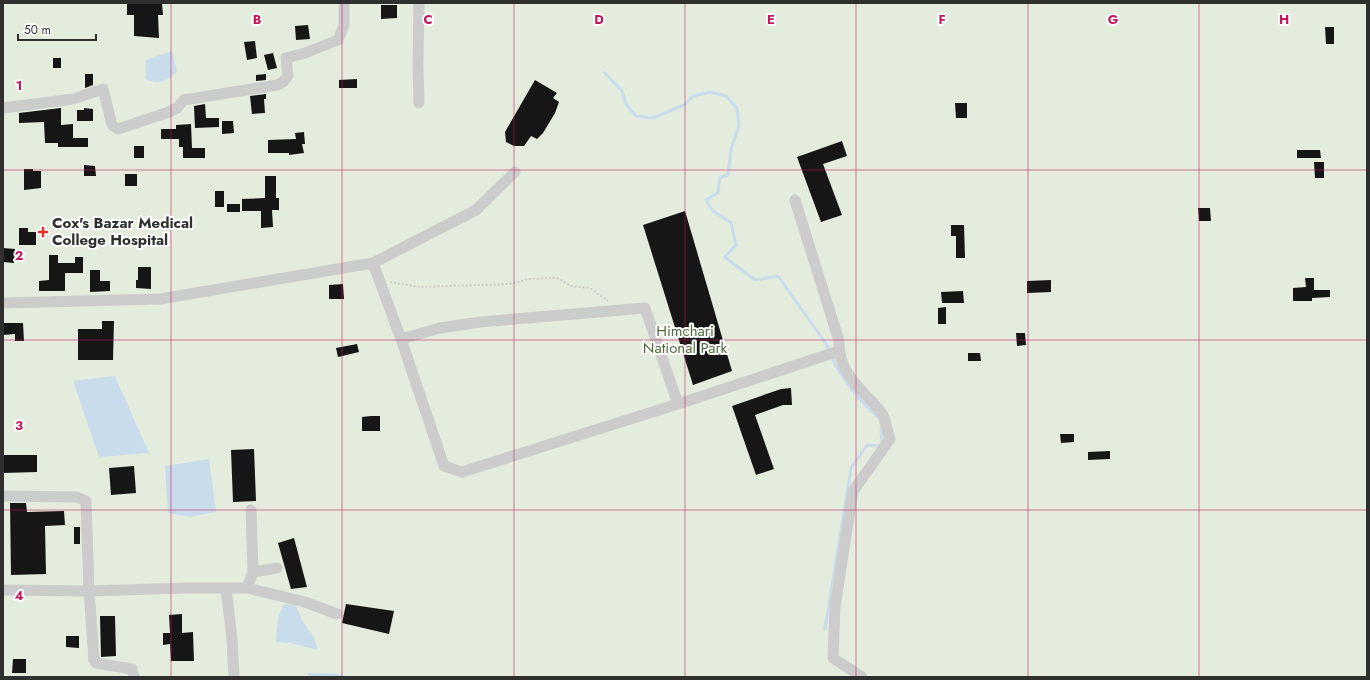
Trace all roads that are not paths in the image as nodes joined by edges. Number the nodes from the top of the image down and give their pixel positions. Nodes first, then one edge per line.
1 (344, 3) edge
2 (419, 3) edge
3 (419, 103) dead end
4 (3, 108) edge
5 (515, 172) dead end
6 (795, 200) dead end
7 (373, 263) junction
8 (3, 303) edge
9 (401, 339) junction
10 (839, 351) junction
11 (678, 404) junction
12 (3, 496) edge
13 (251, 510) dead end
14 (277, 568) dead end
15 (253, 572) junction
16 (226, 588) junction
17 (247, 588) junction
18 (3, 590) edge
19 (89, 591) junction
20 (337, 614) dead end
21 (134, 677) edge
22 (234, 677) edge
23 (862, 677) edge

1 - 4 street
2 - 3 street
5 - 7 street
6 - 10 street
7 - 8 street
7 - 9 street
9 - 11 street
9 - 11 street
10 - 11 street
10 - 23 street
12 - 19 street
13 - 15 street
14 - 15 street
15 - 17 street
16 - 17 street
16 - 19 street
16 - 22 street
17 - 20 street
18 - 19 street
19 - 21 street

